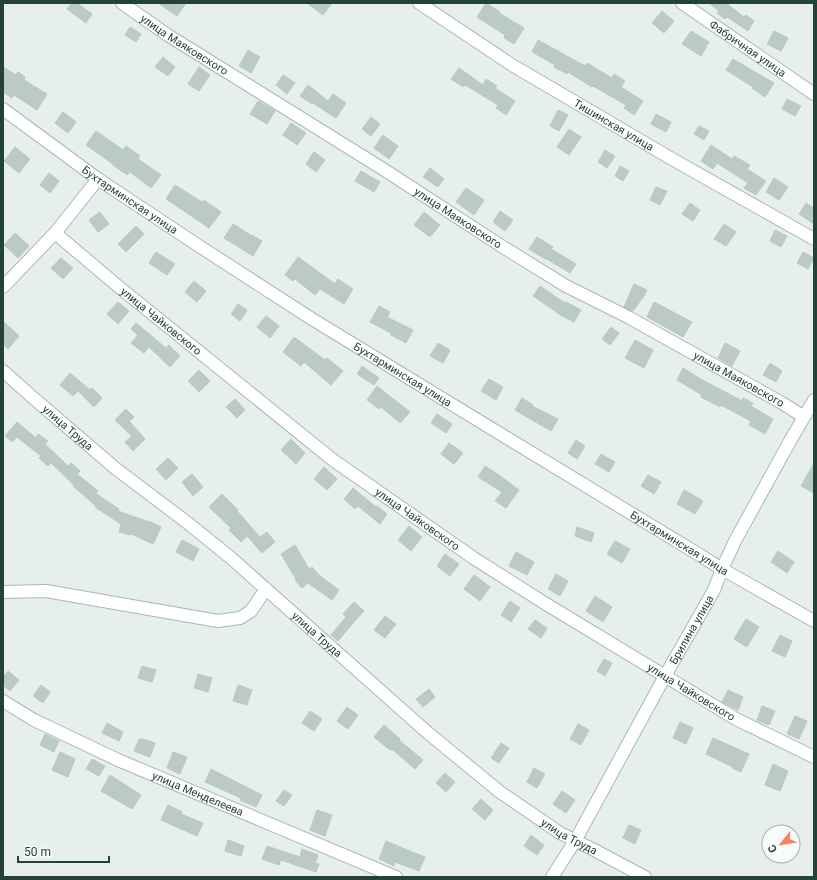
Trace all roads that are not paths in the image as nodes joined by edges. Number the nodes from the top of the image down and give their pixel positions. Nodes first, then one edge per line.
1 (122, 3) edge
2 (419, 3) edge
3 (682, 3) edge
4 (814, 94) edge
5 (3, 109) edge
6 (98, 179) junction
7 (55, 233) junction
8 (814, 239) edge
9 (3, 286) edge
10 (3, 371) edge
11 (814, 400) edge
12 (804, 417) junction
13 (722, 569) junction
14 (266, 589) junction
15 (3, 592) edge
16 (814, 621) edge
17 (664, 676) junction
18 (3, 702) edge
19 (814, 757) edge
20 (575, 841) junction
21 (396, 877) edge
22 (552, 877) edge
23 (644, 877) edge

1 - 12 street, улица Маяковского
2 - 8 street, Тишинская улица
3 - 4 street, Фабричная улица
5 - 6 street, Бухтарминская улица
6 - 7 street
6 - 13 street, Бухтарминская улица
7 - 9 street
7 - 17 street, улица Чайковского
10 - 14 street, улица Труда
11 - 12 street, Брилина улица
12 - 13 street, Брилина улица
13 - 16 street, Бухтарминская улица
13 - 17 street, Брилина улица
14 - 15 street
14 - 20 street, улица Труда
17 - 19 street, улица Чайковского
17 - 20 street, Брилина улица
18 - 21 street, улица Менделеева
20 - 22 street, Брилина улица
20 - 23 street, улица Труда

